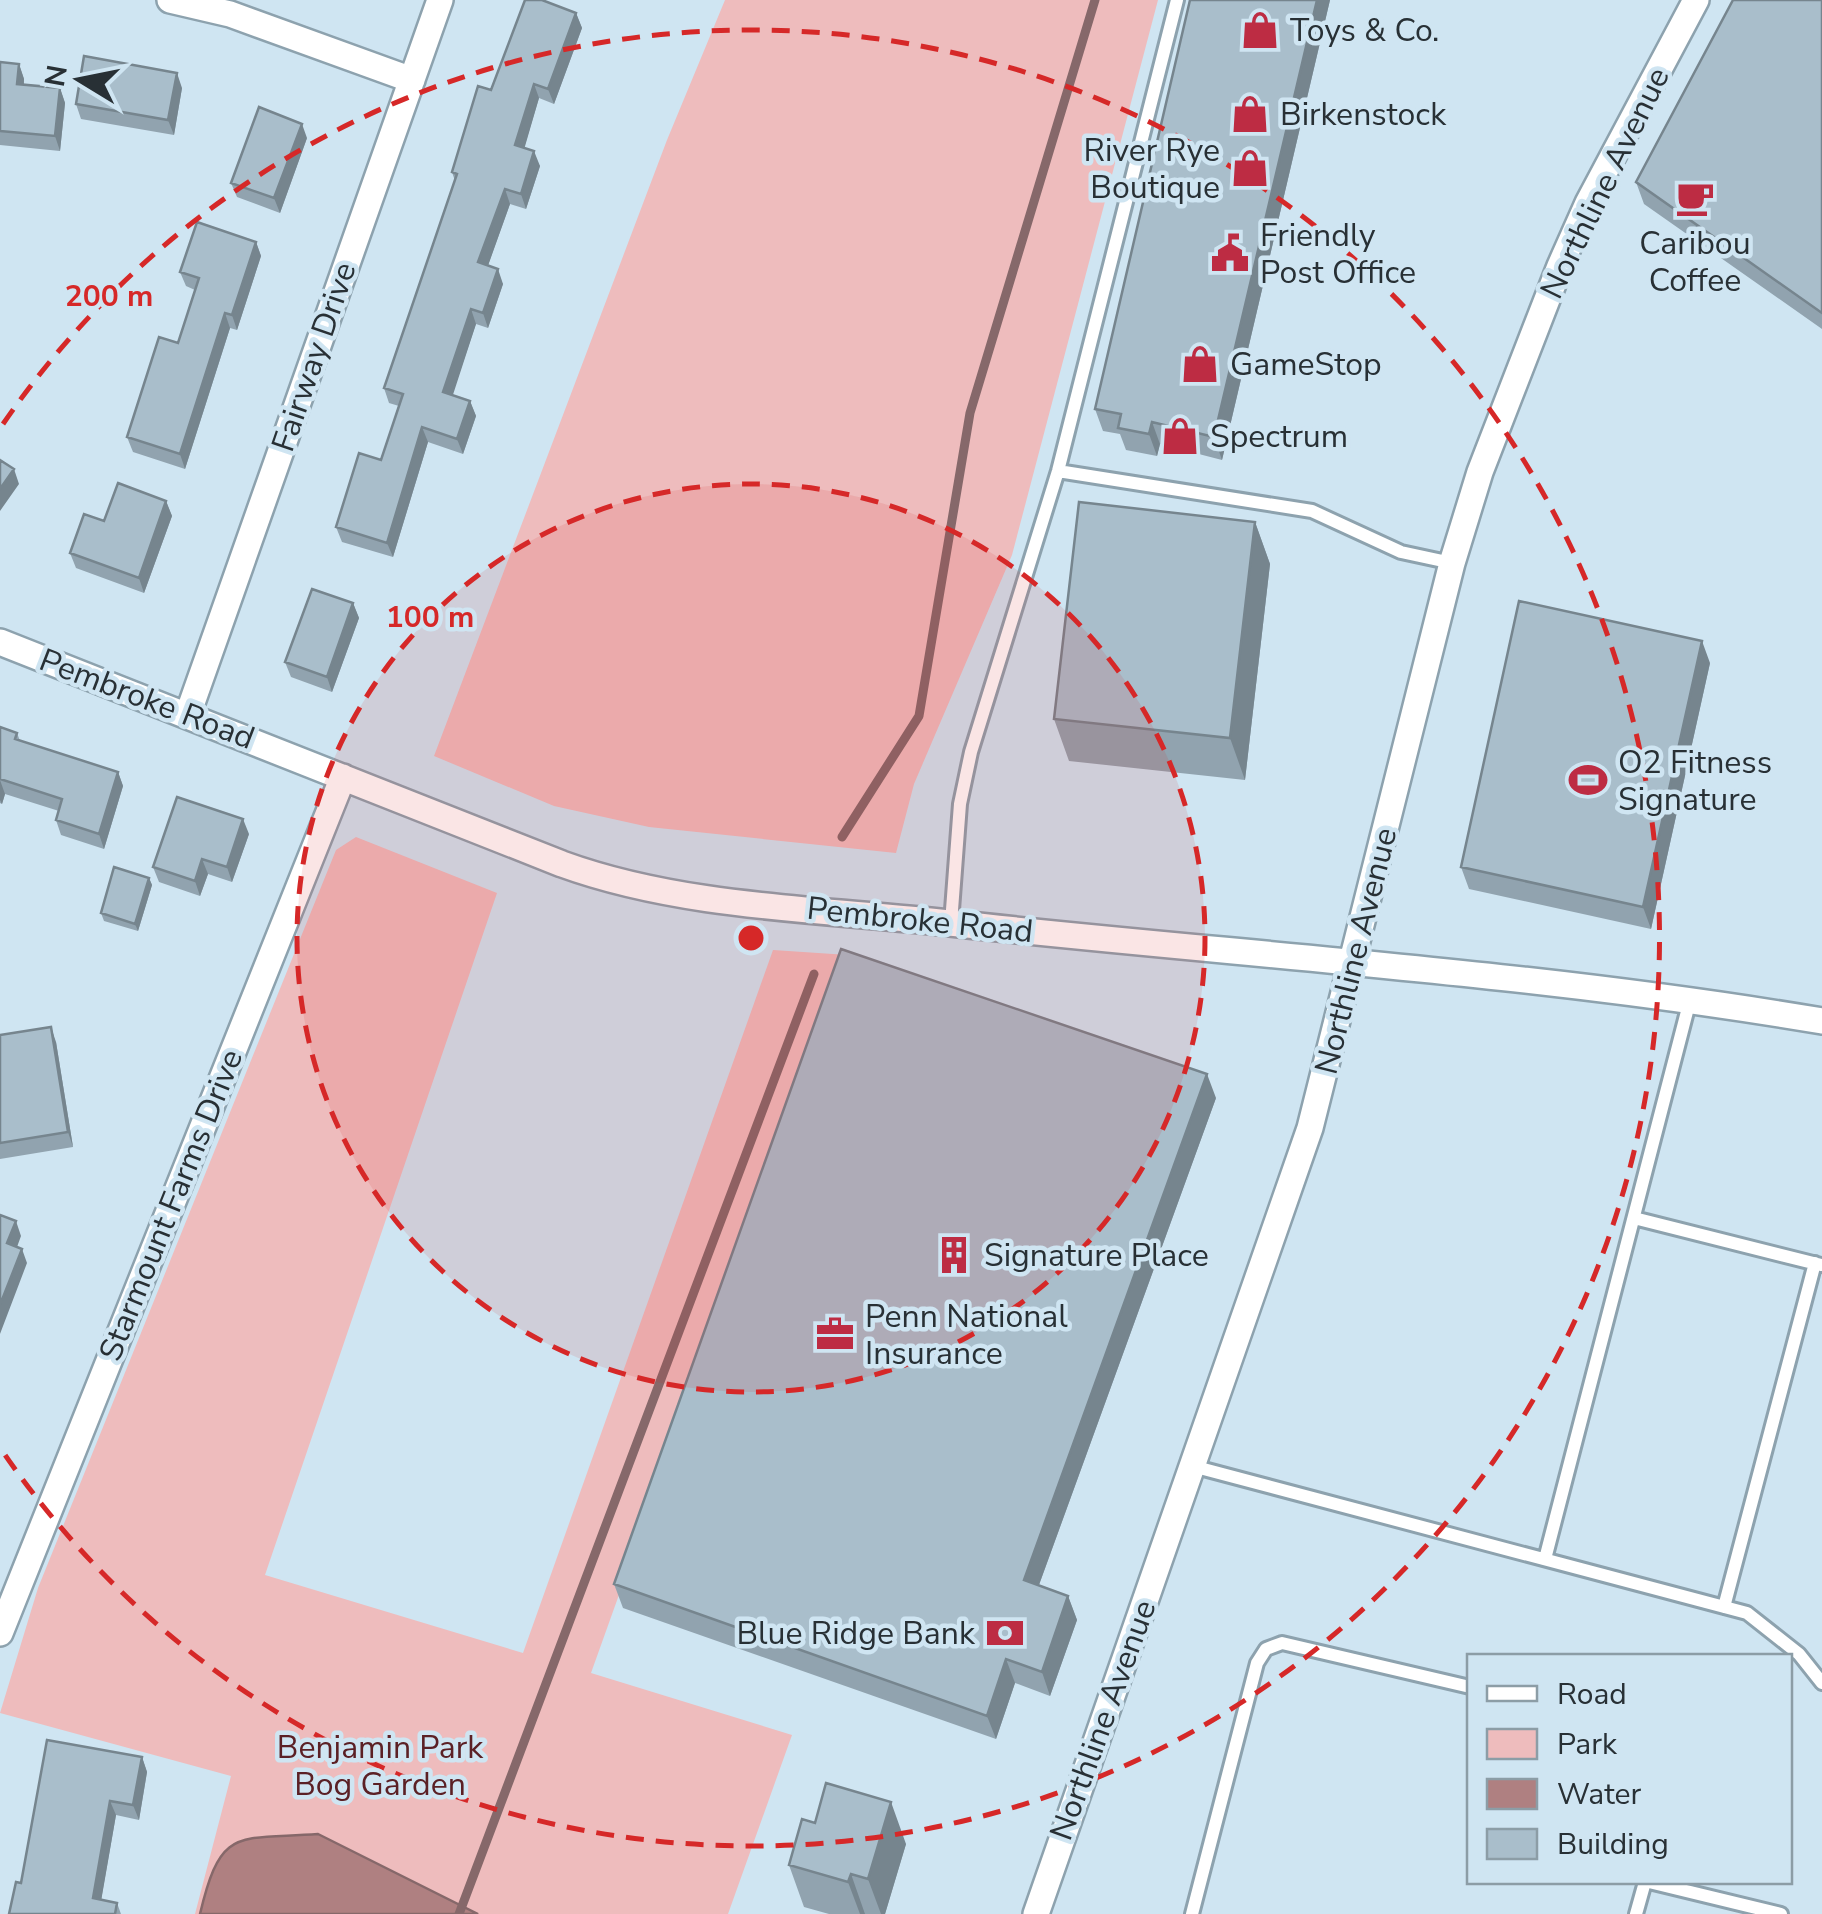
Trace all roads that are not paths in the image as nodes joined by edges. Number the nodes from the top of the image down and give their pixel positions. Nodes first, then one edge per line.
1 (170, 0) edge
2 (440, 0) edge
3 (1176, 0) edge
4 (1696, 0) edge
5 (412, 80) junction
6 (1058, 471) junction
7 (1452, 563) junction
8 (0, 642) edge
9 (188, 714) junction
10 (343, 777) junction
11 (951, 923) junction
12 (1354, 962) junction
13 (1690, 999) junction
14 (1822, 1022) edge
15 (1634, 1218) junction
16 (1818, 1264) edge
17 (1196, 1467) junction
18 (1545, 1559) junction
19 (1724, 1607) junction
20 (0, 1633) edge
21 (1822, 1683) edge
22 (1467, 1686) edge
23 (1646, 1884) edge
24 (1655, 1884) edge
25 (1036, 1914) edge
26 (1192, 1914) edge
27 (1636, 1914) edge
28 (1782, 1914) edge

1 - 5 street
2 - 5 street, Fairway Drive
3 - 6 lane
4 - 7 street, Northline Avenue
5 - 9 street, Fairway Drive
6 - 7 lane
6 - 11 lane
7 - 12 street, Northline Avenue
8 - 9 street, Pembroke Road
9 - 10 street, Pembroke Road
10 - 11 street, Pembroke Road
10 - 20 street, Starmount Farms Drive
11 - 12 street, Pembroke Road
12 - 13 street, Pembroke Road
12 - 17 street, Northline Avenue
13 - 14 street, Pembroke Road
13 - 15 lane
15 - 16 lane
15 - 18 lane
16 - 19 lane
17 - 18 lane
17 - 25 street, Northline Avenue
18 - 19 lane
19 - 21 lane
22 - 26 lane
23 - 27 lane
24 - 28 lane

